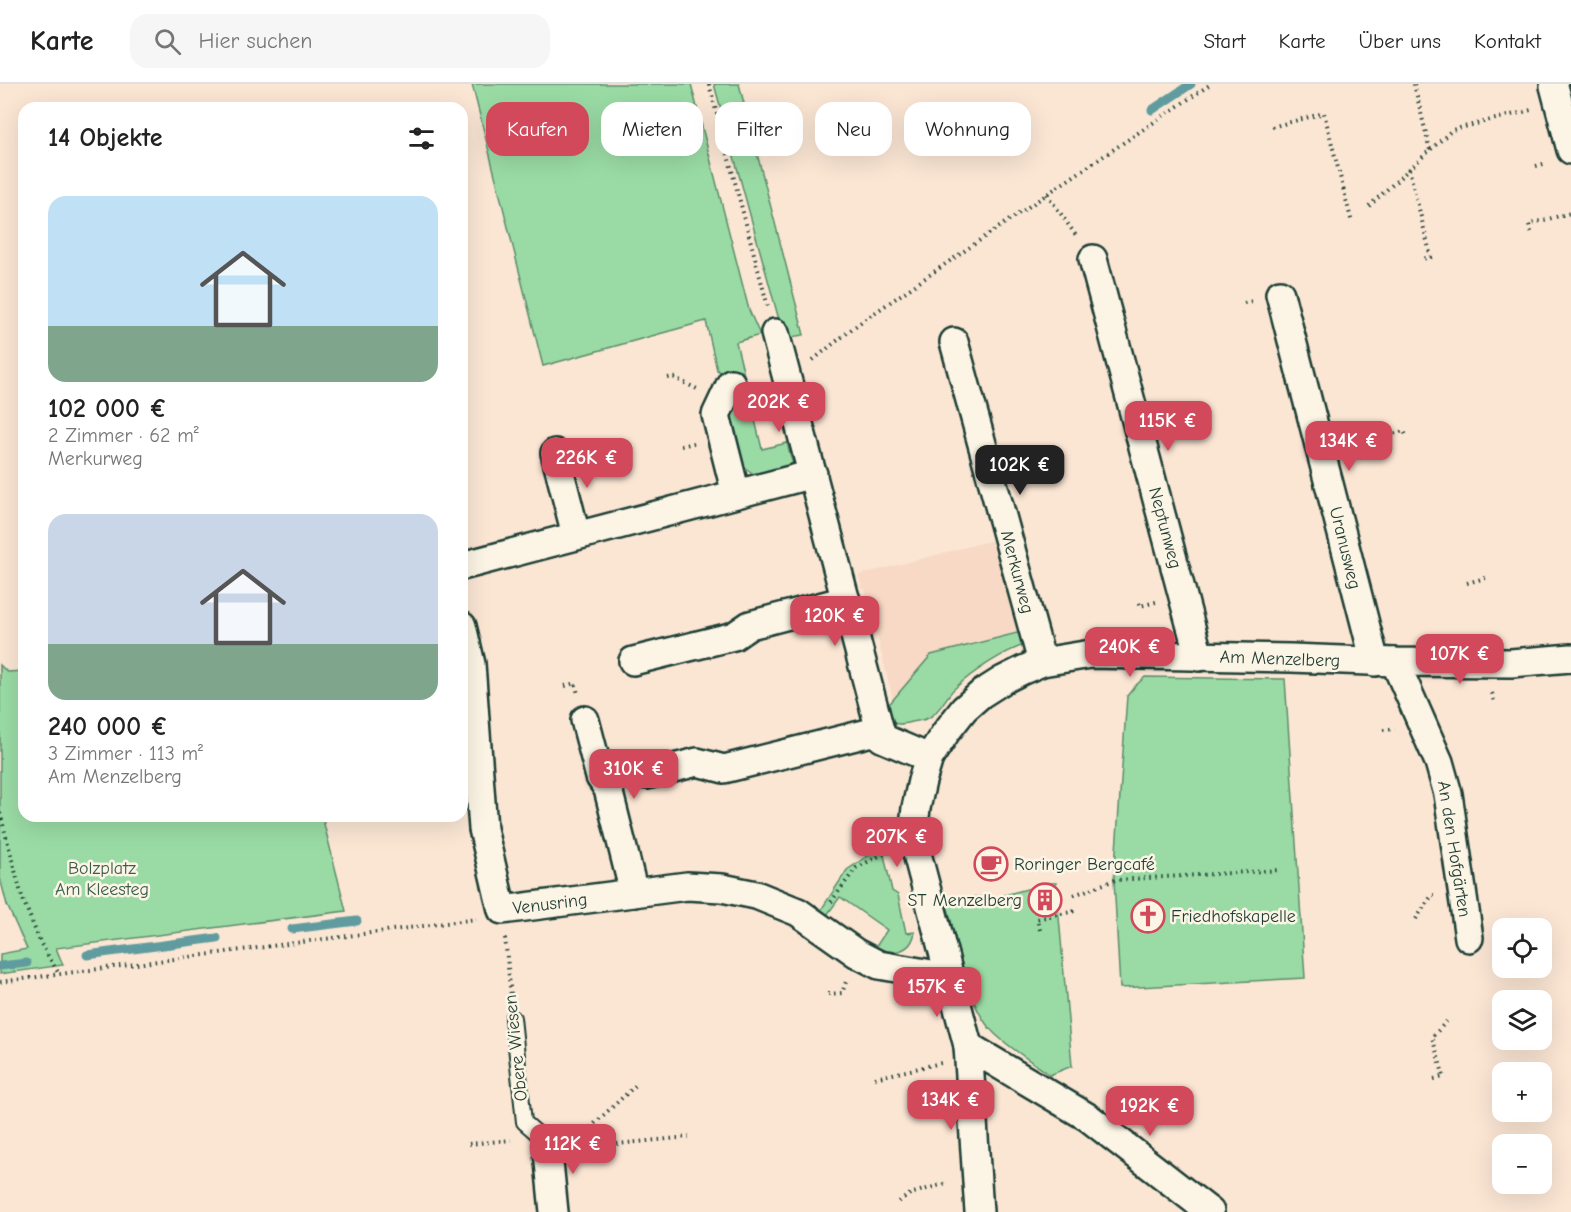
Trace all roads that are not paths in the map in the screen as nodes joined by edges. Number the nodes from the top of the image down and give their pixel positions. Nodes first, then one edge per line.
1 (1556, 94) edge
2 (1571, 150) edge
3 (1094, 259) road end
4 (1280, 294) dead end
5 (776, 333) road end
6 (954, 342) dead end
7 (731, 383) dead end
8 (555, 453) dead end
9 (813, 474) junction
10 (736, 494) junction
11 (576, 535) junction
12 (468, 564) edge
13 (846, 600) junction
14 (468, 651) edge
15 (1199, 657) junction
16 (1571, 658) edge
17 (633, 661) dead end
18 (1042, 662) junction
19 (1385, 662) junction
20 (585, 720) dead end
21 (880, 730) junction
22 (929, 758) junction
23 (647, 775) dead end
24 (634, 893) junction
25 (1469, 938) dead end
26 (949, 977) junction
27 (513, 1018) road end
28 (968, 1052) junction
29 (544, 1140) joint
30 (554, 1212) edge
31 (979, 1212) edge
32 (1210, 1212) edge

1 - 2 street
3 - 15 street, Neptunweg
4 - 19 street, Uranusweg
5 - 9 street
6 - 18 street, Merkurweg
7 - 10 street
8 - 11 street
9 - 10 street
9 - 13 street
10 - 11 street
11 - 12 street
13 - 17 street
13 - 21 street
14 - 24 street, Venusring
15 - 18 street, Am Menzelberg
15 - 19 street, Am Menzelberg
16 - 19 street, Am Menzelberg
18 - 22 street, Am Menzelberg
19 - 25 street, An den Hofgärten
20 - 24 street
21 - 22 street
21 - 23 street
22 - 26 street, Am Menzelberg
24 - 26 street, Venusring
26 - 28 street, Am Menzelberg
27 - 29 lane, Obere Wiesen
28 - 31 street, Am Menzelberg
28 - 32 street
29 - 30 street

